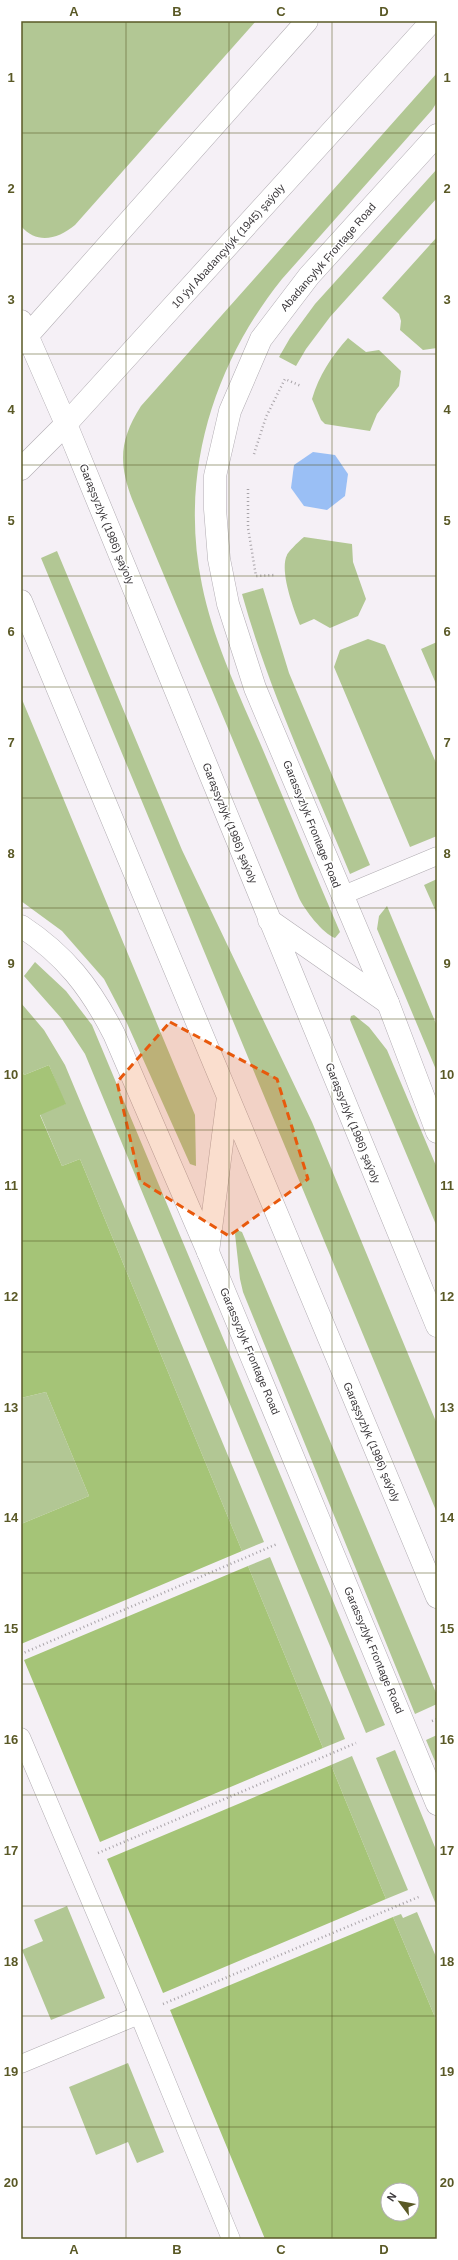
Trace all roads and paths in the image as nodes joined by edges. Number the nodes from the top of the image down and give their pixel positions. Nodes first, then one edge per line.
1 (307, 21) edge
2 (432, 21) edge
3 (437, 135) edge
4 (23, 333) edge
5 (301, 386) dead end
6 (66, 424) junction
7 (254, 454) dead end
8 (21, 469) edge
9 (248, 489) dead end
10 (215, 509) joint
11 (275, 576) dead end
12 (21, 601) edge
13 (437, 856) edge
14 (341, 896) junction
15 (269, 920) junction
16 (21, 926) edge
17 (388, 1003) junction
18 (228, 1096) junction
19 (437, 1132) edge
20 (208, 1252) junction
21 (437, 1326) edge
22 (277, 1544) dead end
23 (437, 1597) edge
24 (21, 1654) edge
25 (21, 1737) edge
26 (356, 1743) dead end
27 (437, 1804) edge
28 (74, 1863) junction
29 (421, 1896) dead end
30 (139, 2015) junction
31 (21, 2064) edge
32 (231, 2239) edge

1 - 4 main road
2 - 6 main road, 10 ýyl Abadançylyk (1945) şaýoly
3 - 10 main road, Abadancylyk Frontage Road
4 - 6 main road, Garaşsyzlyk (1986) şaýoly
5 - 7 path
6 - 8 main road, 10 ýyl Abadançylyk (1945) şaýoly
6 - 15 main road, Garaşsyzlyk (1986) şaýoly
9 - 11 path
10 - 14 main road, Garassyzlyk Frontage Road
12 - 18 main road, Garaşsyzlyk (1986) şaýoly
13 - 14 lane
14 - 17 main road, Garassyzlyk Frontage Road
15 - 17 main road
15 - 21 main road, Garaşsyzlyk (1986) şaýoly
16 - 20 main road, Garassyzlyk Frontage Road
17 - 19 main road, Garassyzlyk Frontage Road
18 - 20 main road
18 - 23 main road, Garaşsyzlyk (1986) şaýoly
20 - 27 main road, Garassyzlyk Frontage Road
22 - 24 path
25 - 28 lane
26 - 28 path
28 - 30 lane
29 - 30 path
30 - 31 lane
30 - 32 lane

